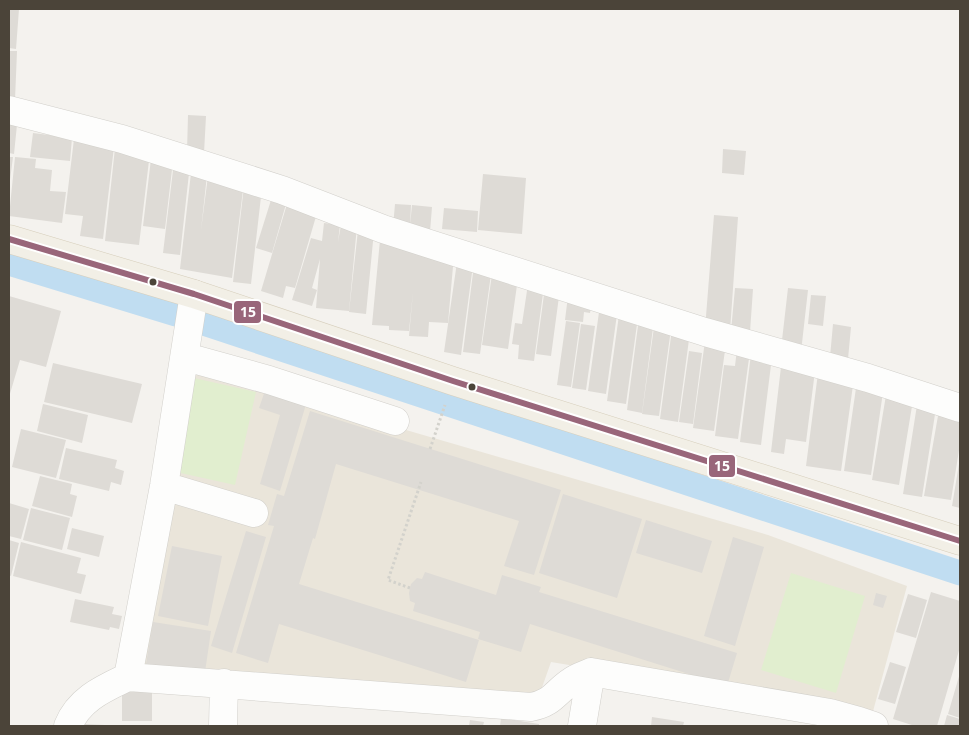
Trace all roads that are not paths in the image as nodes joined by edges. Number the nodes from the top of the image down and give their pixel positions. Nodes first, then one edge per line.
1 (9, 110) edge
2 (9, 238) edge
3 (193, 299) junction
4 (186, 351) junction
5 (960, 408) edge
6 (395, 421) dead end
7 (164, 486) junction
8 (254, 513) dead end
9 (960, 541) edge
10 (591, 672) junction
11 (128, 677) junction
12 (224, 683) junction
13 (68, 726) edge
14 (223, 726) edge
15 (582, 726) edge
16 (874, 726) edge

1 - 5 street
2 - 3 main road
3 - 4 street
3 - 9 main road
4 - 6 street
4 - 7 street
7 - 8 street
7 - 11 street
10 - 12 street
10 - 15 street
10 - 16 street
11 - 12 street
11 - 13 street
12 - 14 street

